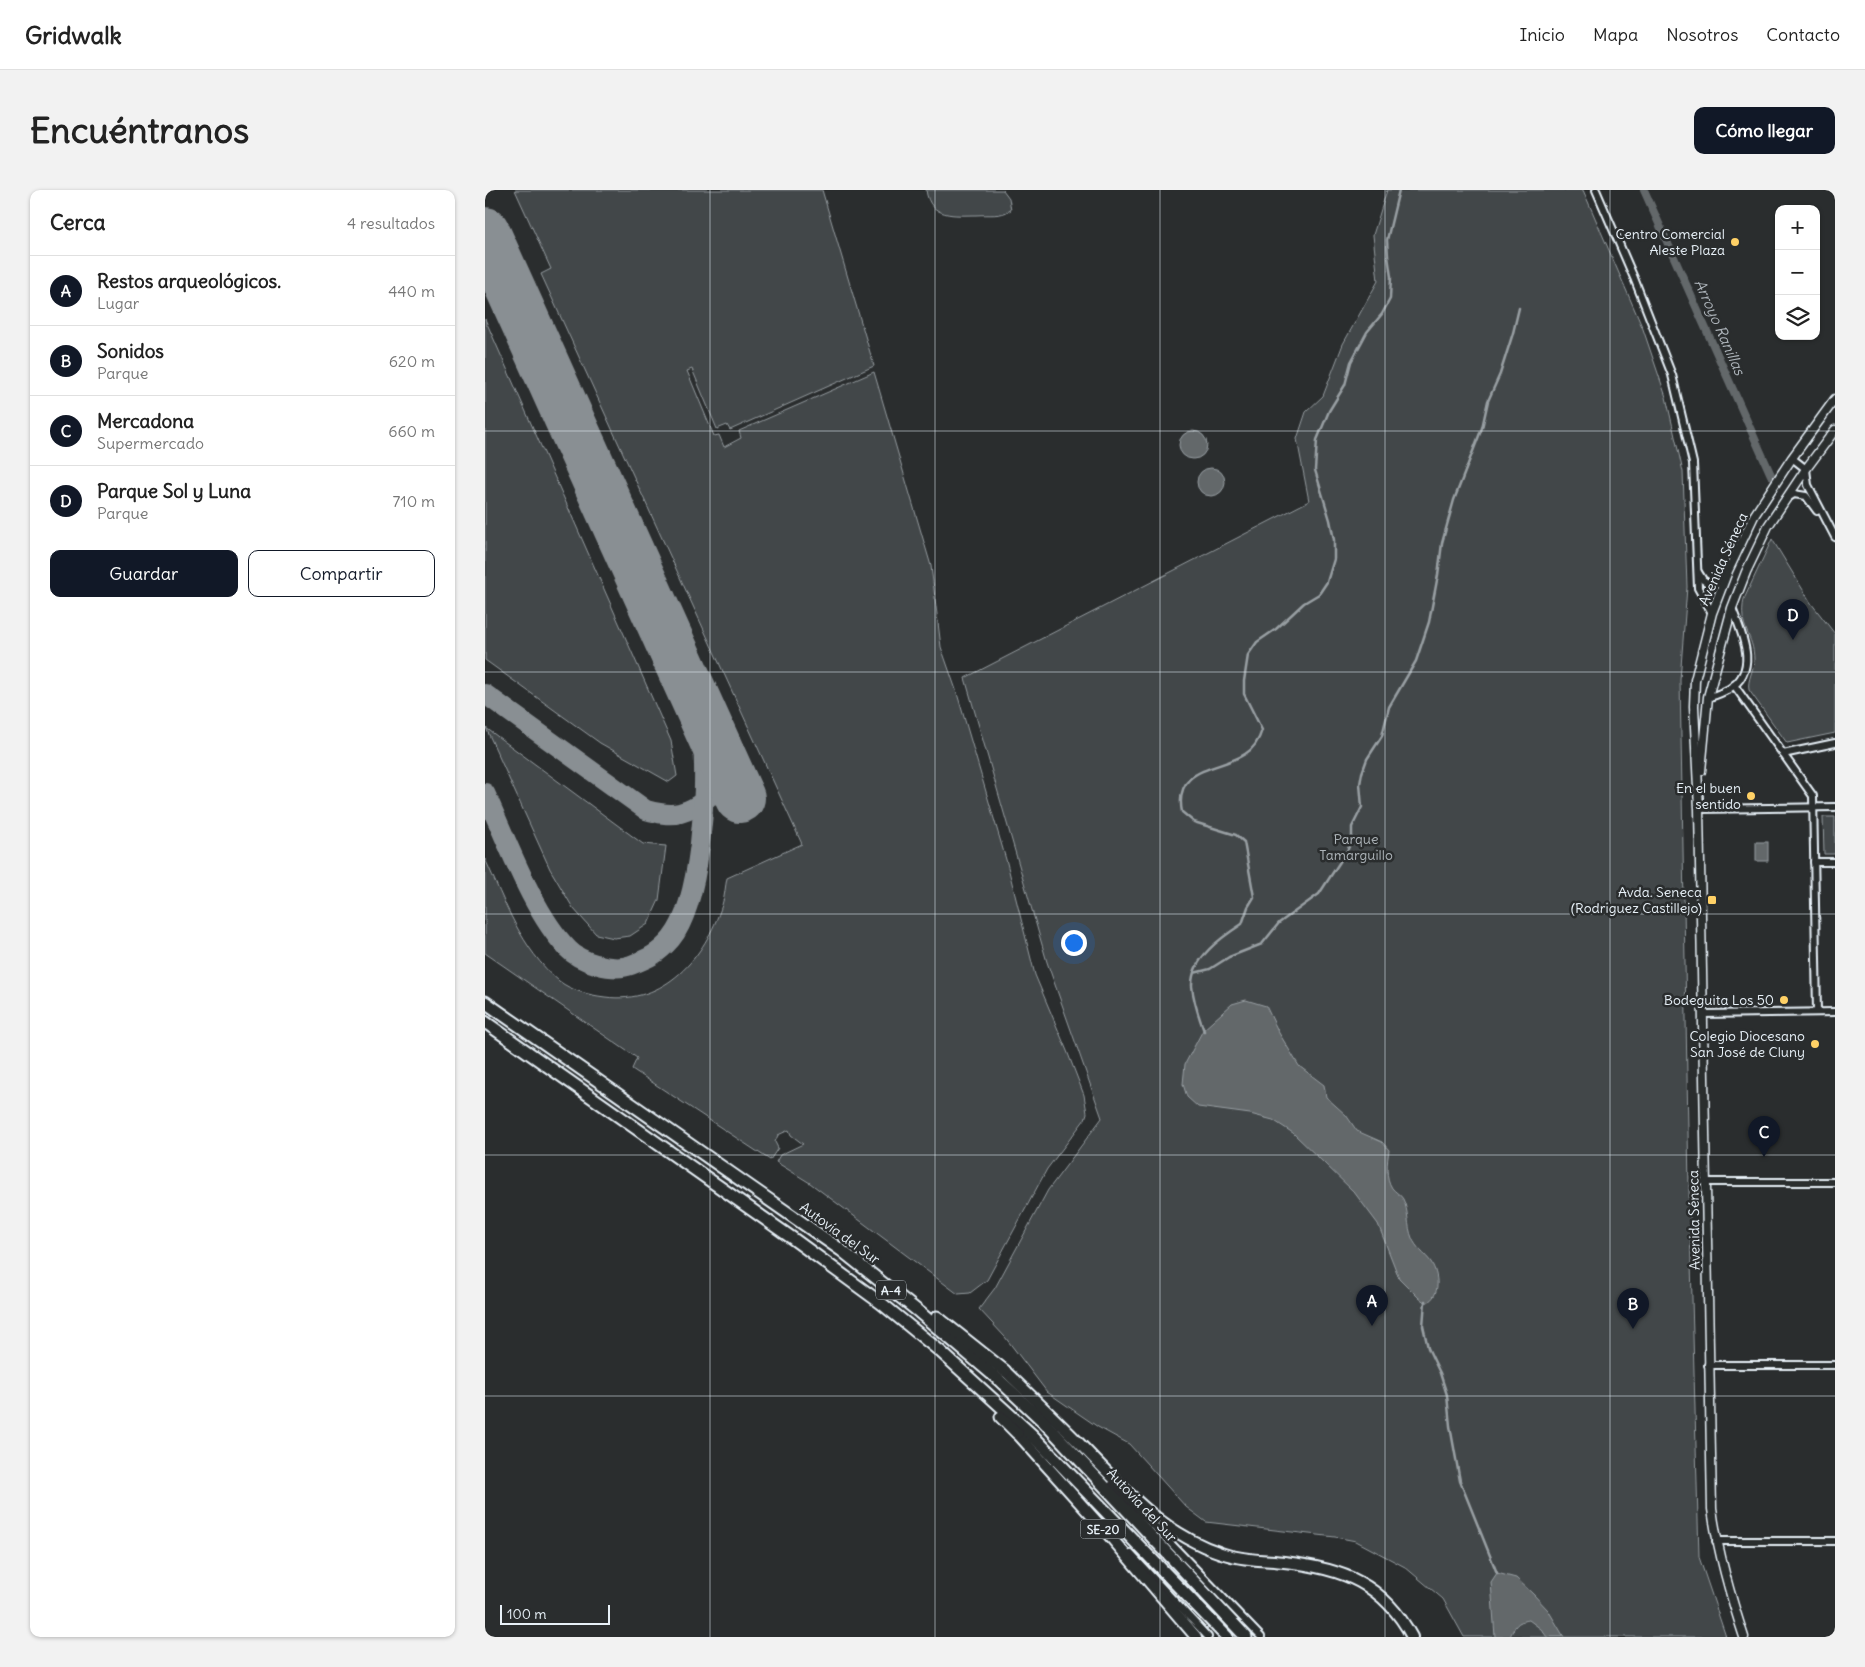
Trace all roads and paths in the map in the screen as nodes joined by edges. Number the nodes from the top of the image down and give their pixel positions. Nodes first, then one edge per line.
1 (1596, 190) edge
2 (1835, 399) edge
3 (1835, 430) edge
4 (1792, 458) junction
5 (1806, 469) junction
6 (1785, 499) junction
7 (1835, 537) edge
8 (1698, 570) junction
9 (1727, 571) junction
10 (1732, 608) junction
11 (1711, 613) junction
12 (1734, 685) junction
13 (1707, 697) junction
14 (1835, 743) edge
15 (1783, 754) junction
16 (1699, 798) junction
17 (1813, 807) junction
18 (1835, 807) edge
19 (1699, 809) junction
20 (1814, 862) junction
21 (1835, 862) edge
22 (485, 1002) edge
23 (1817, 1012) junction
24 (1835, 1012) edge
25 (1703, 1014) junction
26 (485, 1022) edge
27 (1706, 1182) junction
28 (1835, 1182) edge
29 (841, 1250) junction
30 (941, 1352) junction
31 (1709, 1364) junction
32 (1835, 1365) edge
33 (1005, 1370) joint
34 (1045, 1423) junction
35 (1017, 1433) junction
36 (1716, 1541) junction
37 (1835, 1541) edge
38 (1196, 1637) edge
39 (1208, 1637) edge
40 (1227, 1637) edge
41 (1246, 1637) edge
42 (1261, 1637) edge
43 (1412, 1637) edge
44 (1744, 1637) edge

1 - 8 street
2 - 4 street, Avenida Séneca
3 - 5 street, Avenida Séneca
4 - 5 street
4 - 9 street, Avenida Séneca
5 - 6 street, Avenida Séneca
5 - 7 street
6 - 7 street
6 - 10 street, Avenida Séneca
8 - 9 street
8 - 11 street
9 - 11 street, Avenida Séneca
10 - 12 street
10 - 13 street, Avenida Séneca
11 - 16 street, Avenida Séneca
12 - 13 street
12 - 15 street
13 - 16 street, Avenida Séneca
14 - 15 street
15 - 17 street
16 - 19 street, Avenida Séneca
17 - 18 street
17 - 19 street
17 - 20 street
19 - 25 street, Avenida Séneca
20 - 21 street
20 - 23 street
22 - 29 highway, Autovía del Sur / A-4
23 - 24 street
23 - 25 street
25 - 27 street, Avenida Séneca
26 - 30 highway, A-4
27 - 28 street
27 - 31 street, Avenida Séneca
29 - 33 highway
29 - 34 highway, Autovía del Sur / A-4
30 - 35 highway
30 - 40 highway, A-4
31 - 32 street
31 - 36 street, Avenida Séneca
33 - 43 highway
34 - 41 highway, Autovía del Sur / A-4
34 - 42 street
35 - 38 highway, SE-20
35 - 39 street
36 - 37 street
36 - 44 street, Avenida Séneca

